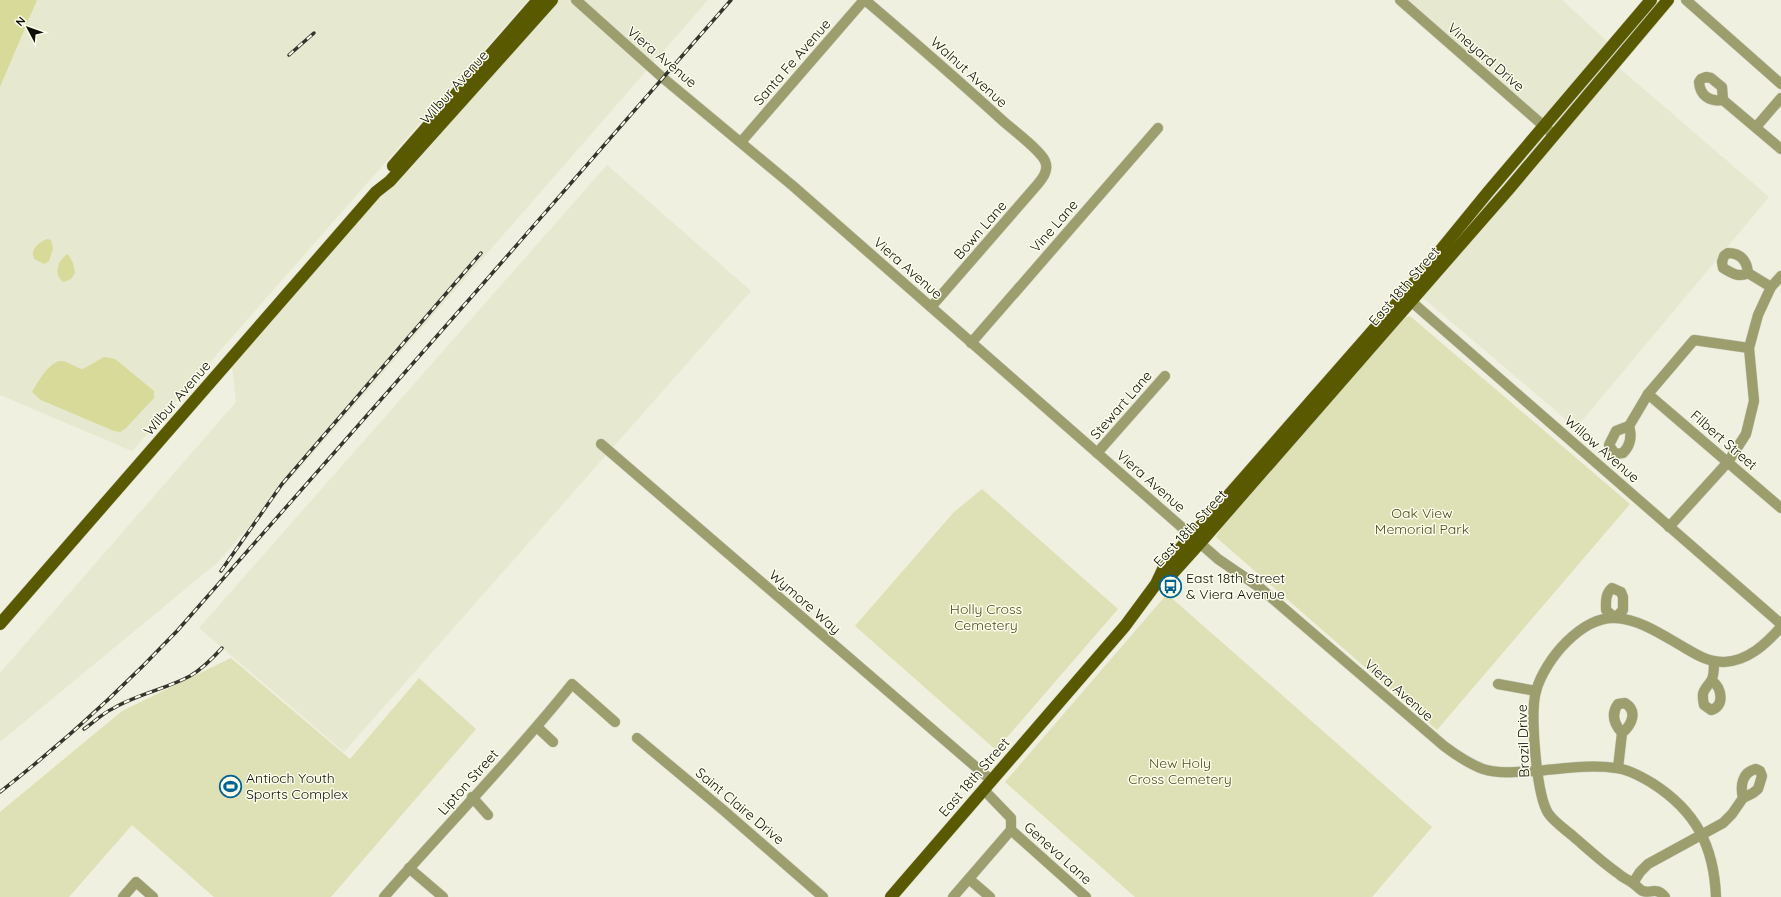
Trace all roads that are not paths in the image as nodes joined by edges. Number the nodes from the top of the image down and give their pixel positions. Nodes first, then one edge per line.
1 (538, 0) edge
2 (552, 0) edge
3 (576, 0) edge
4 (865, 0) edge
5 (1400, 0) edge
6 (1651, 0) edge
7 (1668, 0) edge
8 (1686, 0) edge
9 (1781, 84) edge
10 (1781, 98) edge
11 (1723, 100) dead end
12 (1544, 126) junction
13 (1756, 127) junction
14 (1158, 128) dead end
15 (1554, 135) junction
16 (741, 142) junction
17 (1781, 149) edge
18 (1046, 169) joint
19 (376, 192) junction
20 (1748, 273) dead end
21 (1781, 276) edge
22 (1771, 287) junction
23 (1407, 298) junction
24 (931, 307) junction
25 (971, 344) junction
26 (1749, 348) junction
27 (1165, 376) dead end
28 (1648, 394) junction
29 (1629, 426) dead end
30 (601, 444) dead end
31 (1097, 453) junction
32 (1728, 462) junction
33 (1781, 508) edge
34 (1670, 527) junction
35 (1196, 539) junction
36 (0, 624) edge
37 (1781, 625) edge
38 (1714, 662) junction
39 (1712, 681) dead end
40 (1498, 684) dead end
41 (1536, 691) junction
42 (615, 722) dead end
43 (537, 727) junction
44 (1622, 734) dead end
45 (638, 738) dead end
46 (552, 742) dead end
47 (1618, 768) junction
48 (1538, 770) junction
49 (987, 785) junction
50 (472, 797) junction
51 (1743, 798) dead end
52 (488, 815) dead end
53 (1011, 830) junction
54 (1702, 835) junction
55 (409, 868) junction
56 (969, 879) junction
57 (1632, 883) junction
58 (1644, 894) edge
59 (123, 897) edge
60 (153, 897) edge
61 (384, 897) edge
62 (442, 897) edge
63 (823, 897) edge
64 (891, 897) edge
65 (953, 897) edge
66 (990, 897) edge
67 (1086, 897) edge
68 (1665, 897) edge
69 (1716, 897) edge

1 - 19 main road, Wilbur Avenue
2 - 19 main road, Wilbur Avenue
3 - 16 street, Viera Avenue
4 - 16 street, Santa Fe Avenue
4 - 18 street, Walnut Avenue
5 - 12 street, Vineyard Drive
6 - 12 main road, East 18th Street
7 - 15 main road, East 18th Street
8 - 9 street
10 - 13 street
11 - 13 street
12 - 15 street, Vineyard Drive
12 - 23 main road, East 18th Street
13 - 17 street
14 - 25 street, Vine Lane
15 - 23 main road, East 18th Street
16 - 24 street, Viera Avenue
18 - 24 street, Bown Lane
19 - 36 main road, Wilbur Avenue
20 - 22 street
21 - 22 street
22 - 26 street
23 - 34 street, Willow Avenue
23 - 35 main road, East 18th Street
24 - 25 street, Viera Avenue
25 - 31 street, Viera Avenue
26 - 28 street
26 - 32 street
27 - 31 street, Stewart Lane
28 - 29 street
28 - 32 street, Filbert Street
30 - 49 street, Wymore Way
31 - 35 street, Viera Avenue
32 - 33 street, Filbert Street
32 - 34 street
34 - 37 street, Willow Avenue
35 - 48 street, Viera Avenue
35 - 49 main road, East 18th Street
37 - 38 street, Brazil Drive
38 - 39 street
38 - 41 street, Brazil Drive
40 - 41 street
41 - 48 street, Brazil Drive
42 - 43 street, Lipton Street
43 - 46 street
43 - 50 street, Lipton Street
44 - 47 street
45 - 63 street, Saint Claire Drive
47 - 48 street, Viera Avenue
47 - 54 street, Viera Avenue
48 - 57 street, Brazil Drive
49 - 53 street, Wymore Way
49 - 64 main road, East 18th Street
50 - 52 street
50 - 55 street, Lipton Street
51 - 54 street
53 - 56 street
53 - 67 street, Geneva Lane
54 - 57 street
54 - 69 street, Viera Avenue
55 - 61 street, Lipton Street
55 - 62 street
56 - 65 street
56 - 66 street
57 - 58 street, Brazil Drive
58 - 68 street
59 - 60 street

